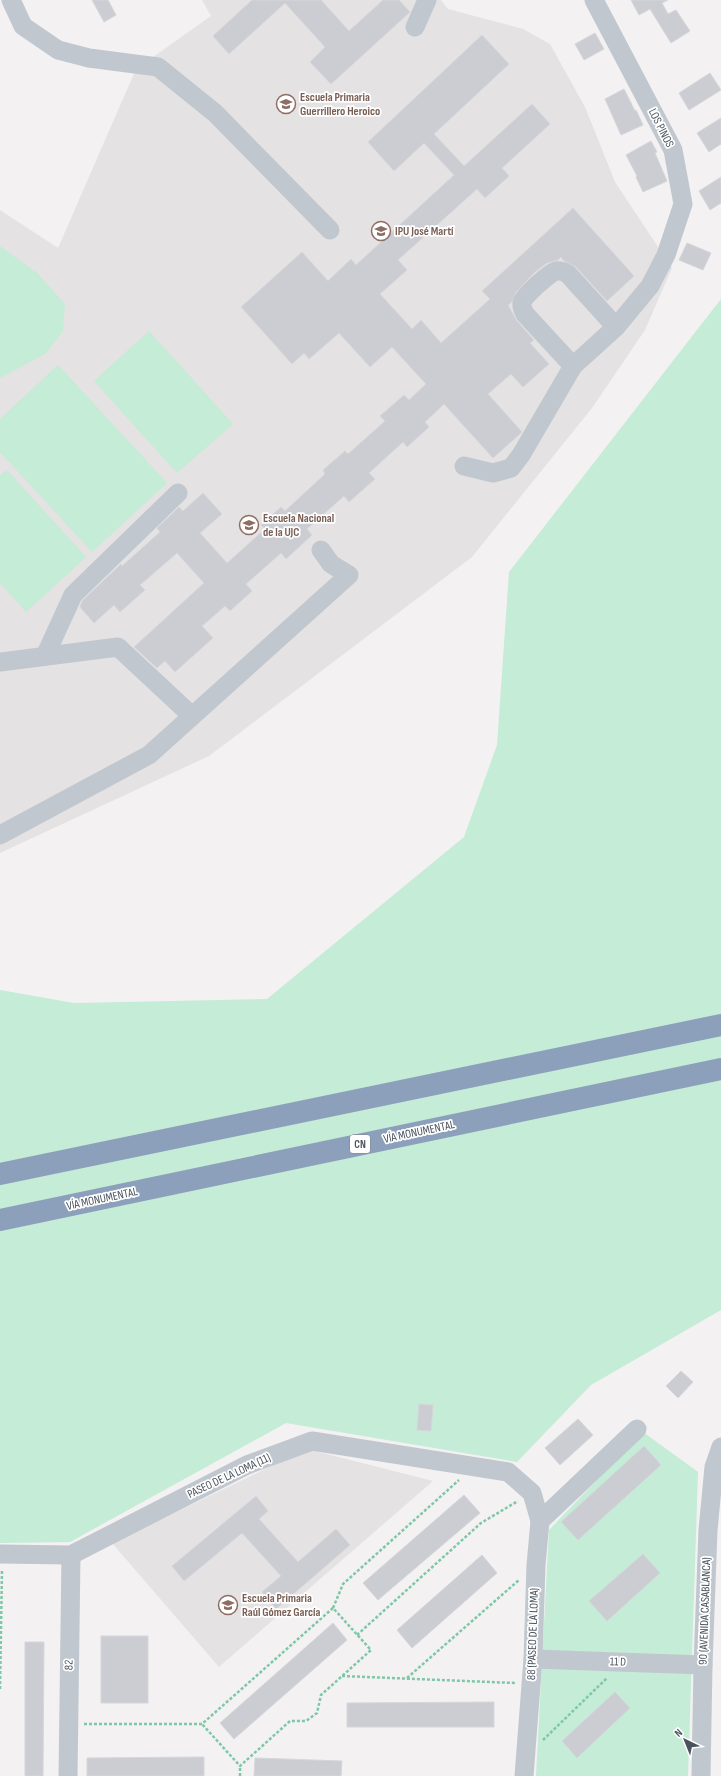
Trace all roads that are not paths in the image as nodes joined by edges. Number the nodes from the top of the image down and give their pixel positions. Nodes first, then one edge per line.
1 (11, 0) edge
2 (427, 0) edge
3 (594, 0) edge
4 (415, 27) dead end
5 (330, 230) dead end
6 (616, 327) junction
7 (573, 366) junction
8 (464, 466) dead end
9 (178, 493) dead end
10 (321, 550) dead end
11 (45, 656) junction
12 (0, 662) edge
13 (191, 715) junction
14 (0, 835) edge
15 (721, 1025) edge
16 (721, 1069) edge
17 (0, 1174) edge
18 (0, 1220) edge
19 (637, 1429) dead end
20 (721, 1447) edge
21 (532, 1493) joint
22 (540, 1521) junction
23 (1, 1554) edge
24 (71, 1554) junction
25 (533, 1659) junction
26 (703, 1665) junction
27 (68, 1776) edge
28 (524, 1776) edge
29 (701, 1776) edge

1 - 5 street
2 - 4 street
3 - 6 street, LOS PINOS
6 - 7 street, LOS PINOS
6 - 7 street
7 - 8 street, LOS PINOS
9 - 11 street
10 - 13 street
11 - 12 street
11 - 13 street
13 - 14 street
15 - 17 highway
16 - 18 highway, VÍA MONUMENTAL / CN
19 - 22 street
20 - 26 street, 90 (AVENIDA CASABLANCA)
21 - 22 street, 88 (PASEO DE LA LOMA)
21 - 24 street, PASEO DE LA LOMA (11)
22 - 25 street, 88 (PASEO DE LA LOMA)
23 - 24 street, PASEO DE LA LOMA (11)
24 - 27 street, 82
25 - 26 street, 11 D
25 - 28 street, 88 (PASEO DE LA LOMA)
26 - 29 street, 90 (AVENIDA CASABLANCA)

